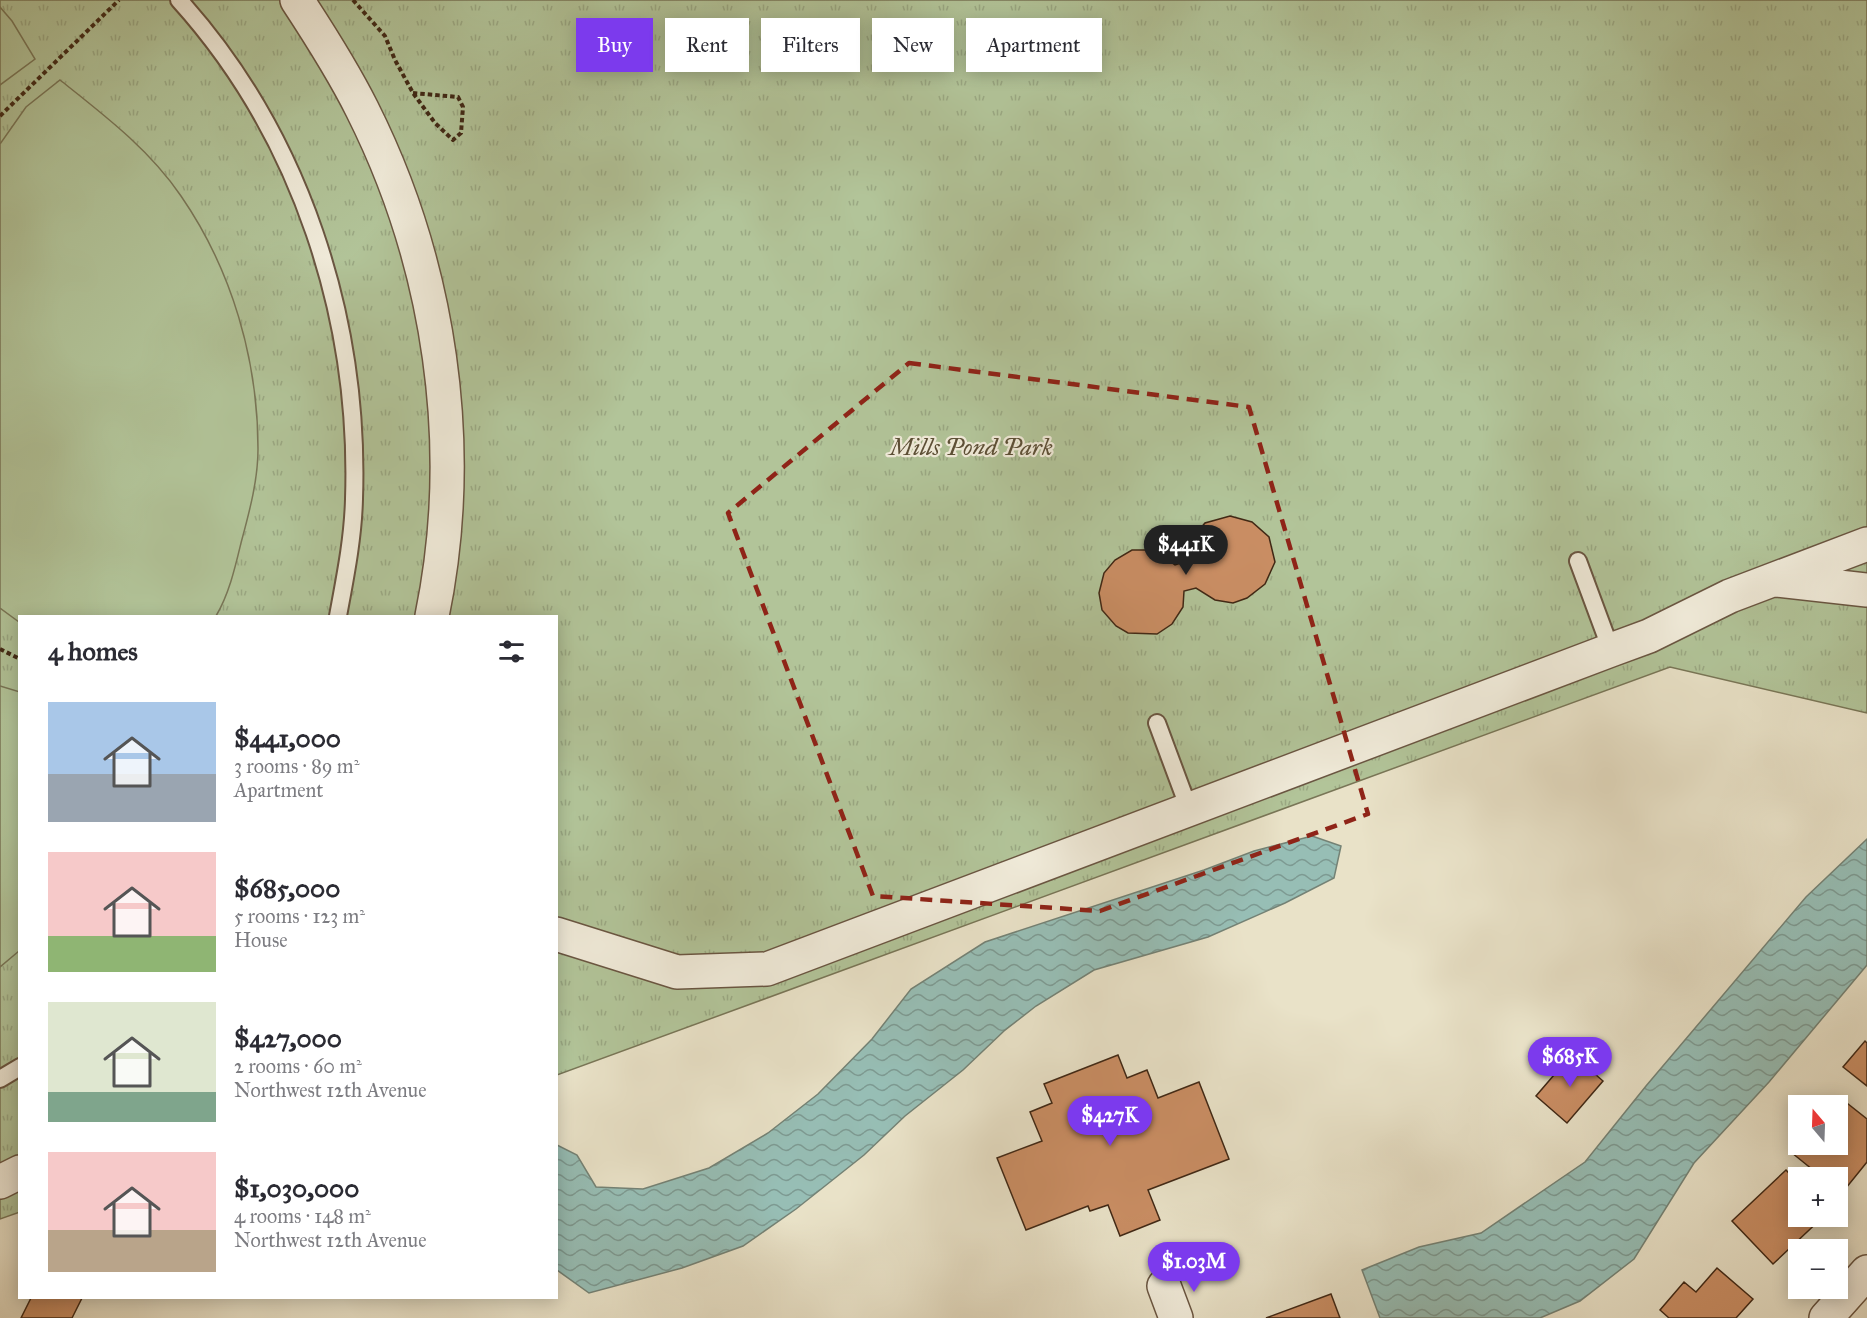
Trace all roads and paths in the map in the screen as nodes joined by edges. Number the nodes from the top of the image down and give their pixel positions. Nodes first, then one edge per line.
1 (119, 0) edge
2 (179, 0) edge
3 (297, 0) edge
4 (353, 0) edge
5 (413, 93) junction
6 (0, 116) edge
7 (1867, 544) edge
8 (1578, 561) dead end
9 (1773, 579) junction
10 (1867, 590) edge
11 (338, 615) edge
12 (432, 615) edge
13 (0, 649) edge
14 (1611, 650) junction
15 (18, 658) edge
16 (1157, 723) dead end
17 (1189, 809) junction
18 (558, 935) edge
19 (18, 1068) edge
20 (0, 1078) edge
21 (18, 1173) edge
22 (0, 1182) edge
23 (1867, 1272) edge
24 (1164, 1286) dead end
25 (1176, 1318) edge
26 (1826, 1318) edge

1 - 6 path
2 - 11 lane
3 - 12 street
4 - 5 path
5 - 5 path
7 - 9 street
8 - 14 lane
9 - 10 street
9 - 14 street
13 - 15 path
14 - 17 street
16 - 17 lane
17 - 18 street
19 - 20 lane
21 - 22 street
23 - 26 street
24 - 25 street

